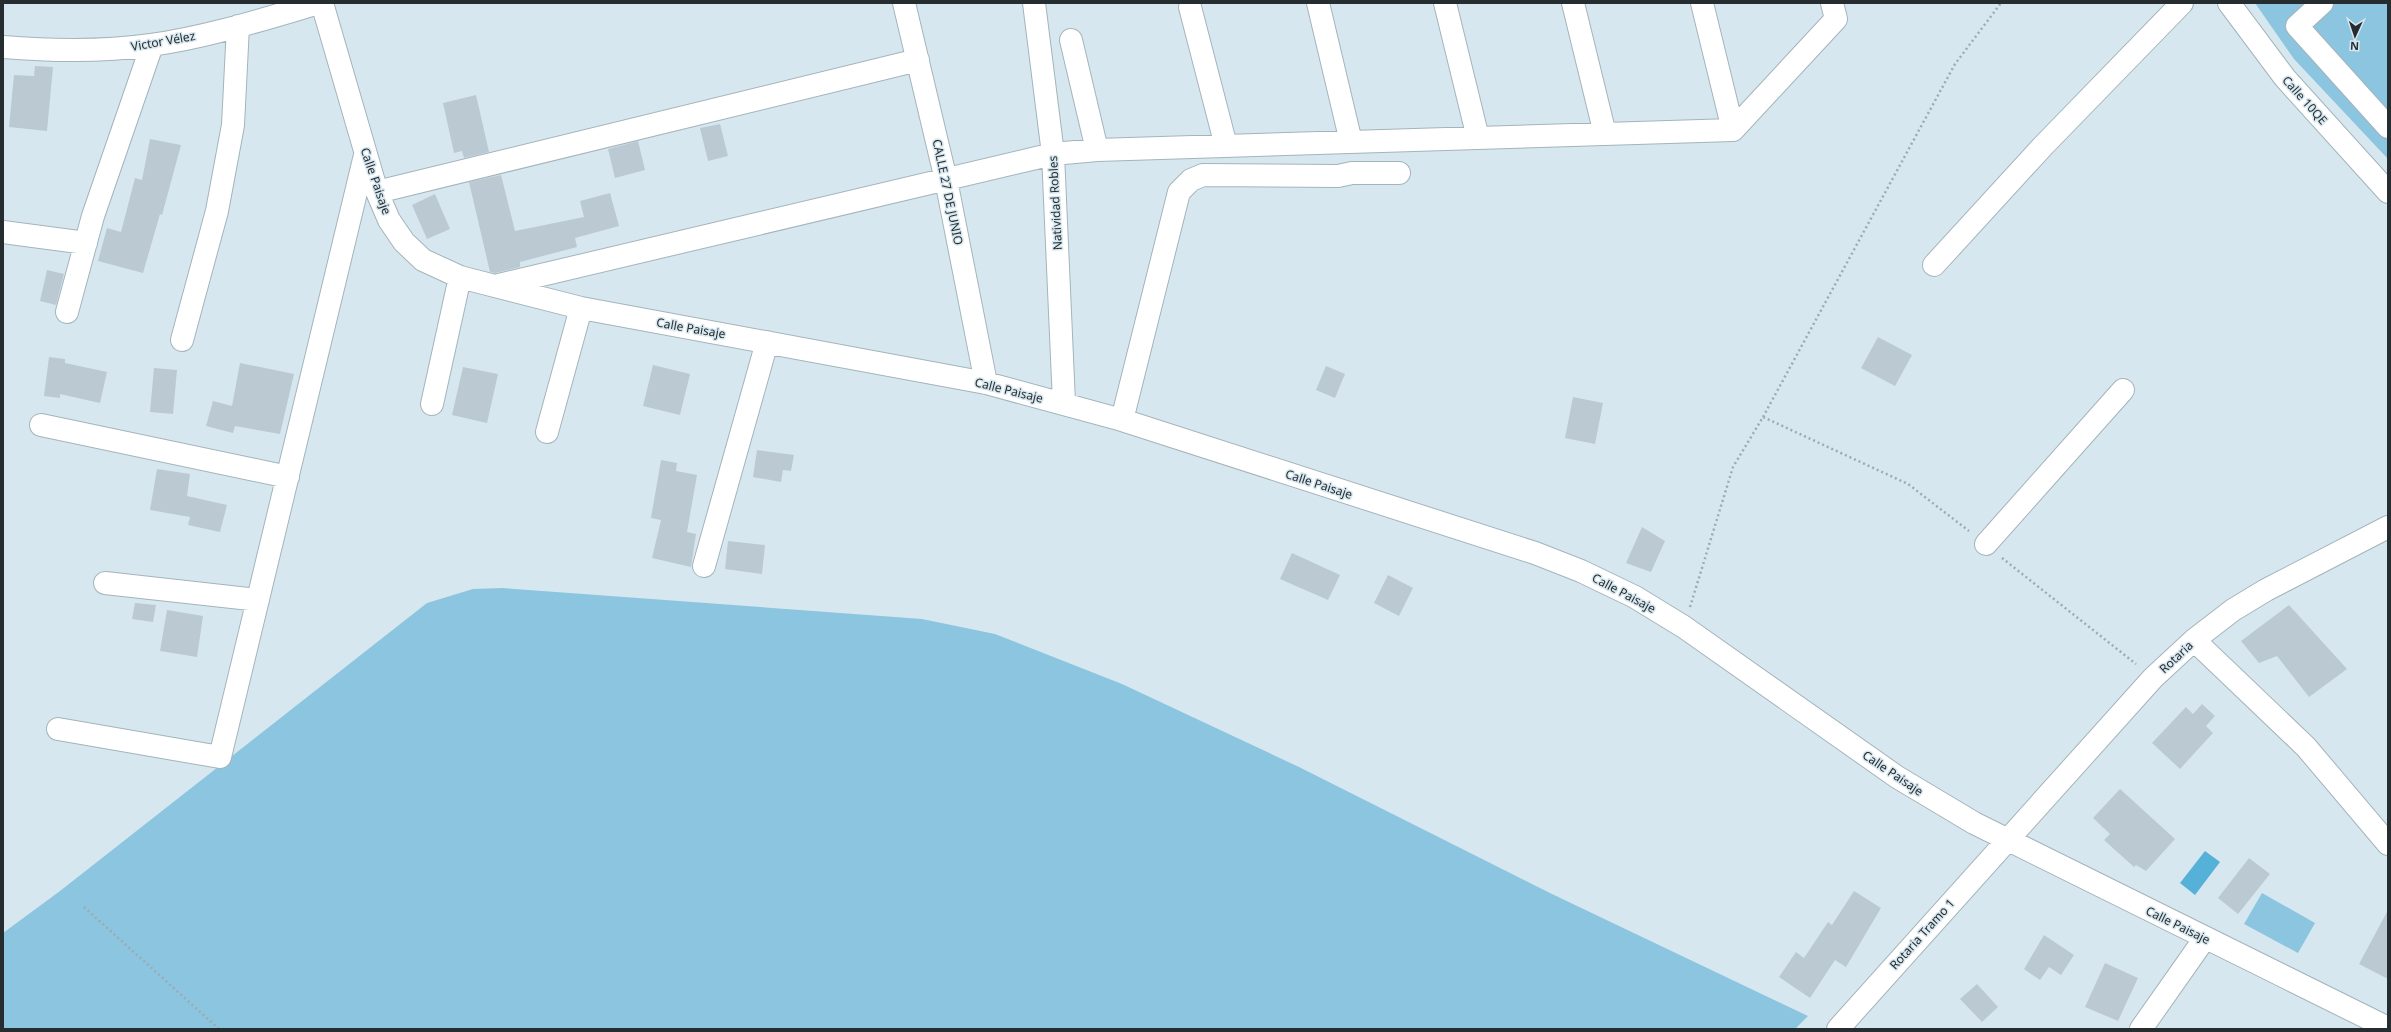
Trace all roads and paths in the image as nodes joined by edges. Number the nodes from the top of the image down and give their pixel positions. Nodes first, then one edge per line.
1 (319, 3) edge
2 (322, 3) edge
3 (904, 3) edge
4 (1034, 3) edge
5 (1318, 3) edge
6 (1445, 3) edge
7 (1573, 3) edge
8 (1702, 3) edge
9 (1832, 3) edge
10 (2001, 3) edge
11 (2182, 3) edge
12 (2229, 3) edge
13 (2322, 3) edge
14 (1190, 7) dead end
15 (238, 26) junction
16 (1072, 40) dead end
17 (152, 45) junction
18 (3, 47) edge
19 (918, 60) junction
20 (2388, 127) edge
21 (1733, 130) junction
22 (1605, 134) junction
23 (1478, 138) junction
24 (1352, 142) junction
25 (1226, 146) junction
26 (1097, 150) junction
27 (366, 154) junction
28 (1053, 154) junction
29 (1399, 173) dead end
30 (946, 180) junction
31 (377, 192) junction
32 (2388, 192) edge
33 (3, 232) edge
34 (86, 243) junction
35 (1934, 265) dead end
36 (460, 277) junction
37 (494, 287) junction
38 (581, 308) junction
39 (67, 312) dead end
40 (182, 340) dead end
41 (767, 342) junction
42 (986, 383) junction
43 (2123, 390) dead end
44 (1064, 403) junction
45 (432, 404) dead end
46 (1763, 417) junction
47 (1122, 420) junction
48 (40, 425) dead end
49 (547, 432) dead end
50 (288, 477) junction
51 (2388, 527) edge
52 (1986, 544) junction
53 (704, 566) dead end
54 (105, 583) dead end
55 (258, 600) junction
56 (1684, 627) junction
57 (2194, 640) junction
58 (2153, 678) junction
59 (58, 730) dead end
60 (2007, 840) junction
61 (2388, 844) edge
62 (84, 908) dead end
63 (2205, 938) junction
64 (2388, 1028) edge
65 (219, 1029) edge
66 (1838, 1029) edge
67 (2141, 1029) edge

1 - 15 street, Victor Vélez
2 - 27 street, Calle Paisaje
3 - 19 street, CALLE 27 DE JUNIO
4 - 28 street, Natividad Robles
5 - 24 street
6 - 23 street
7 - 22 street
8 - 21 street
9 - 21 street
10 - 46 path
11 - 35 street
12 - 32 street, Calle 10QE
13 - 20 street
14 - 25 street
15 - 17 street, Victor Vélez
15 - 40 street
16 - 26 street
17 - 18 street, Victor Vélez
17 - 34 street
19 - 30 street, CALLE 27 DE JUNIO
19 - 31 street
21 - 22 street
22 - 23 street
23 - 24 street
24 - 25 street
25 - 26 street
26 - 28 street
27 - 31 street, Calle Paisaje
27 - 50 street
28 - 30 street
28 - 44 street, Natividad Robles
29 - 47 street
30 - 37 street
30 - 42 street, CALLE 27 DE JUNIO
31 - 36 street, Calle Paisaje
33 - 34 street
34 - 39 street
36 - 37 street, Calle Paisaje
36 - 45 street
37 - 38 street, Calle Paisaje
38 - 41 street, Calle Paisaje
38 - 49 street
41 - 42 street, Calle Paisaje
41 - 53 street
42 - 44 street, Calle Paisaje
43 - 52 street
44 - 47 street, Calle Paisaje
46 - 52 path
46 - 56 path
47 - 56 street, Calle Paisaje
48 - 50 street
50 - 55 street
51 - 57 street, Rotaria
52 - 58 path
54 - 55 street
55 - 59 street
56 - 60 street, Calle Paisaje
57 - 58 street, Rotaria
57 - 61 street
58 - 60 street, Rotaria
60 - 63 street, Calle Paisaje
60 - 66 street, Rotaria Tramo 1
62 - 65 path
63 - 64 street, Calle Paisaje
63 - 67 street

